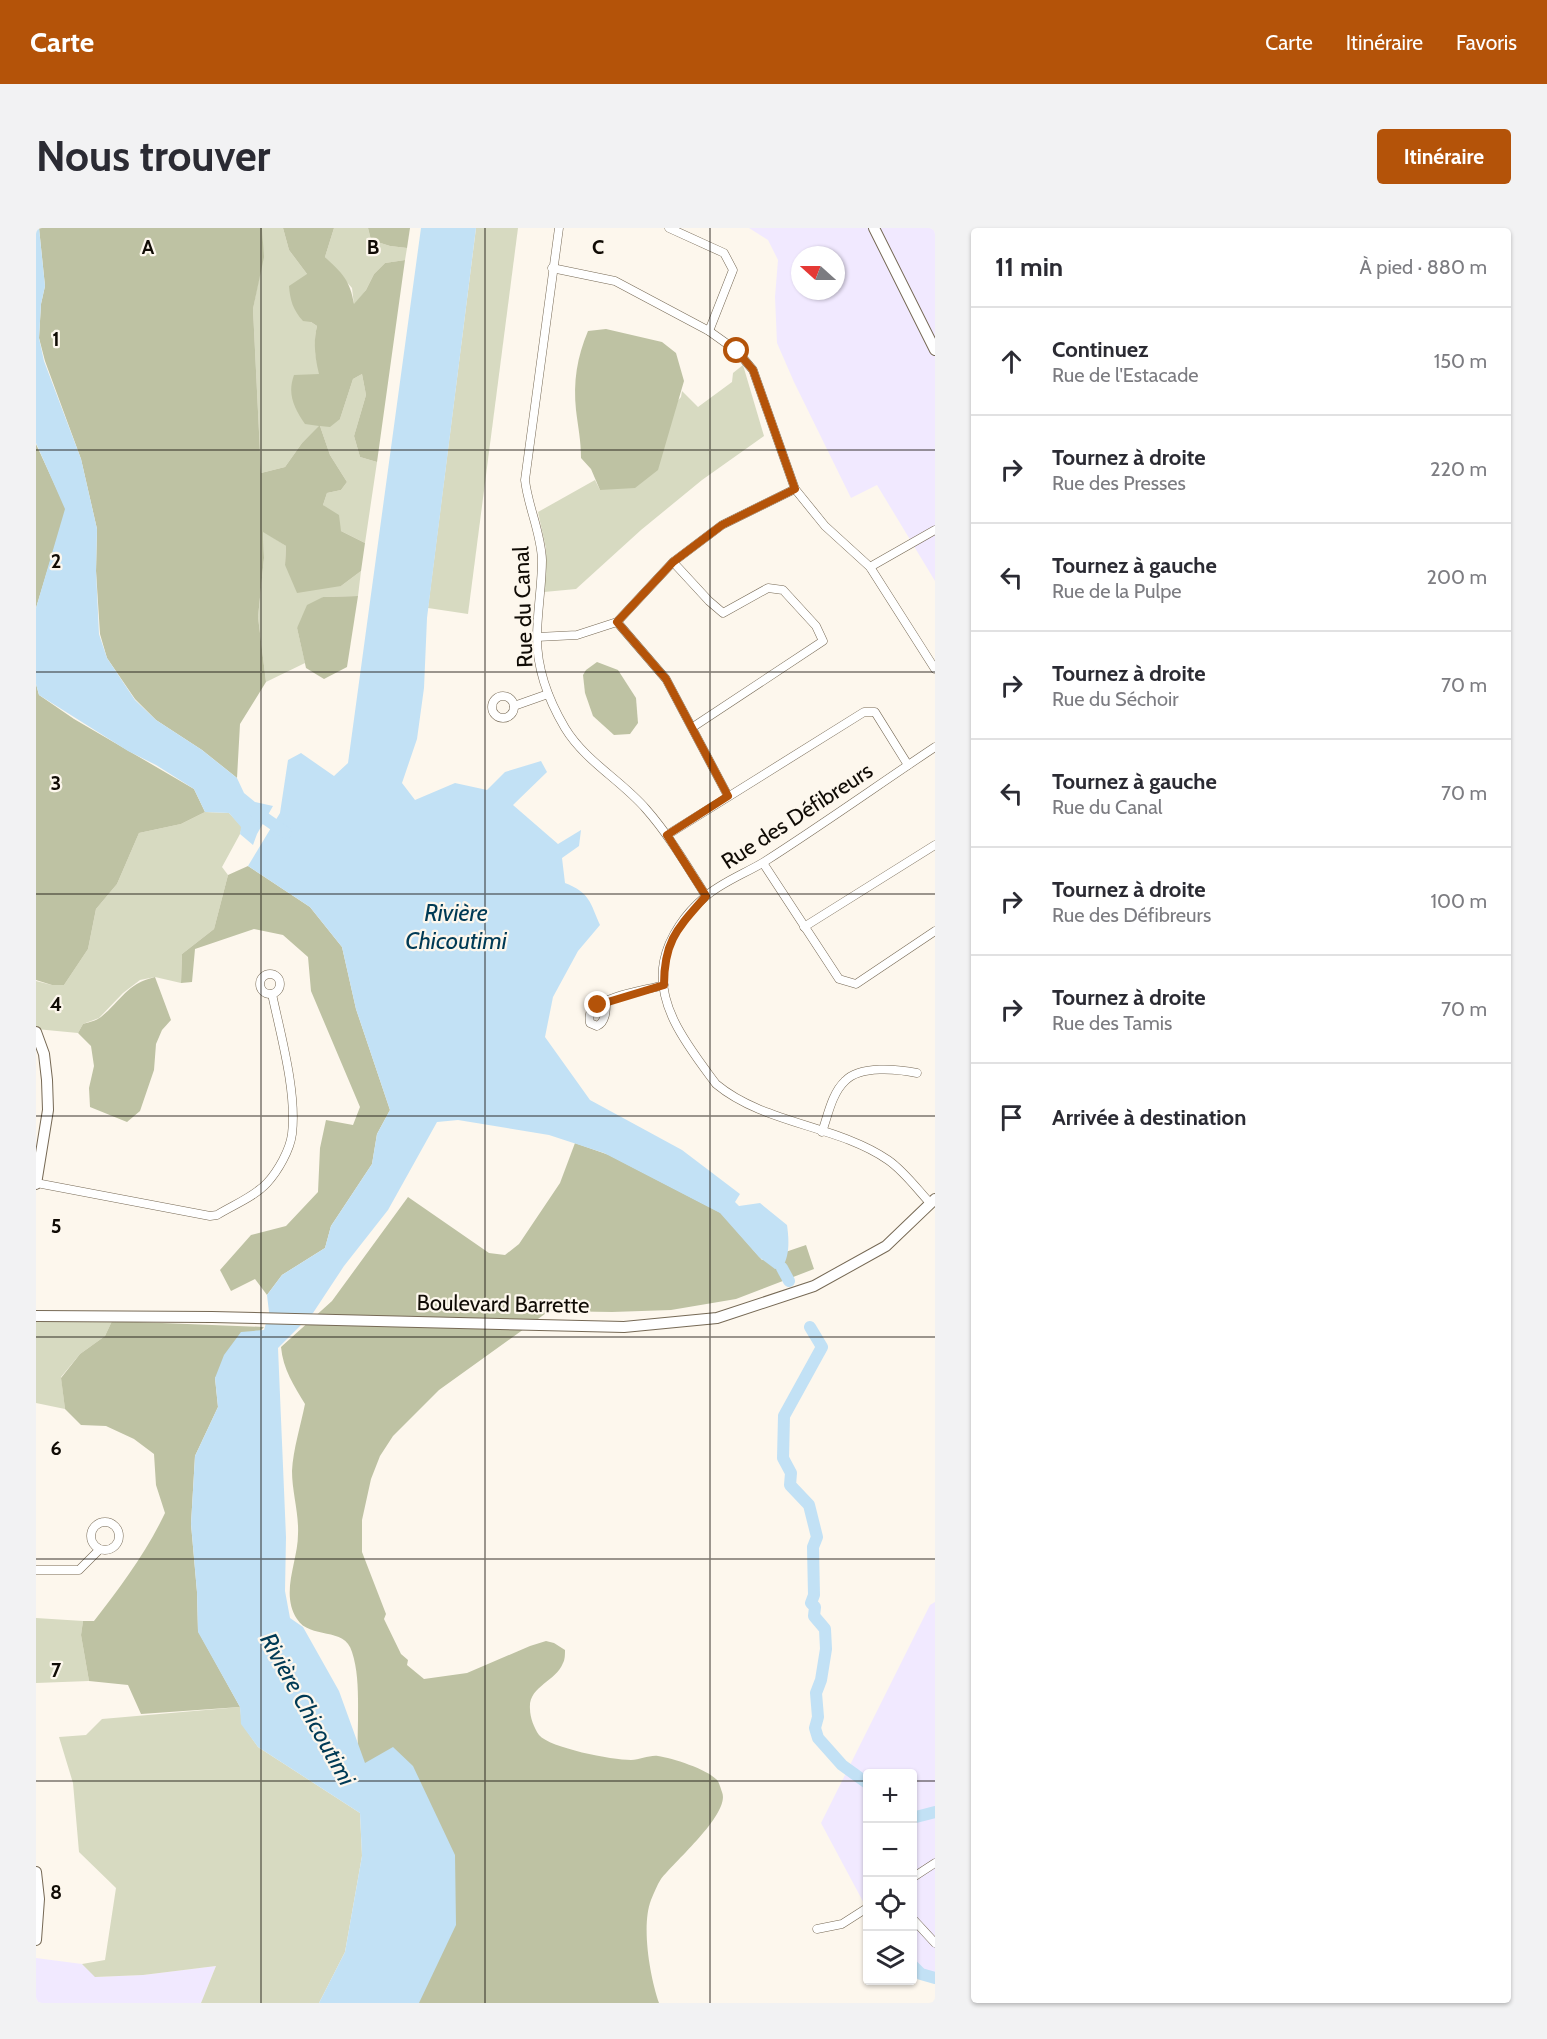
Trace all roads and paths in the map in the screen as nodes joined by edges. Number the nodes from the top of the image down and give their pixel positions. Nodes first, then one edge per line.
1 (559, 228) edge
2 (669, 228) edge
3 (874, 228) edge
4 (552, 268) junction
5 (709, 331) junction
6 (935, 350) edge
7 (795, 489) junction
8 (935, 530) edge
9 (673, 562) junction
10 (870, 567) junction
11 (617, 622) junction
12 (537, 637) junction
13 (935, 669) edge
14 (548, 694) junction
15 (514, 706) dead end
16 (693, 727) junction
17 (935, 747) edge
18 (908, 765) junction
19 (728, 796) junction
20 (667, 835) junction
21 (935, 845) edge
22 (763, 863) junction
23 (706, 896) junction
24 (804, 927) junction
25 (935, 932) edge
26 (664, 985) junction
27 (272, 994) dead end
28 (606, 1001) dead end
29 (36, 1032) edge
30 (917, 1073) dead end
31 (822, 1132) junction
32 (36, 1183) edge
33 (933, 1201) edge
34 (36, 1316) edge
35 (99, 1550) dead end
36 (36, 1570) edge
37 (935, 1863) edge
38 (36, 1872) edge
39 (914, 1877) edge
40 (863, 1911) edge
41 (917, 1923) edge
42 (817, 1929) dead end
43 (36, 1940) edge
44 (935, 1943) edge

1 - 4 street, Rue du Canal
2 - 5 street
3 - 6 street
4 - 5 street
4 - 12 street, Rue du Canal
5 - 7 street
7 - 9 street
7 - 10 street
8 - 10 street
9 - 11 street
9 - 16 street
10 - 13 street
11 - 12 street
11 - 16 street
12 - 14 street, Rue du Canal
14 - 15 street
14 - 20 street, Rue du Canal
16 - 19 street
17 - 18 street, Rue des Défibreurs
18 - 19 street
18 - 22 street, Rue des Défibreurs
19 - 20 street
20 - 23 street, Rue du Canal
21 - 24 street
22 - 23 street, Rue des Défibreurs
22 - 24 street
23 - 26 street, Rue des Défibreurs
24 - 25 street
26 - 28 street
26 - 31 street, Rue des Défibreurs
27 - 32 street
29 - 32 street
30 - 31 street
31 - 33 street, Rue des Défibreurs
33 - 34 street, Boulevard Barrette
35 - 36 street
37 - 39 street
38 - 43 street
40 - 42 street
41 - 44 street

